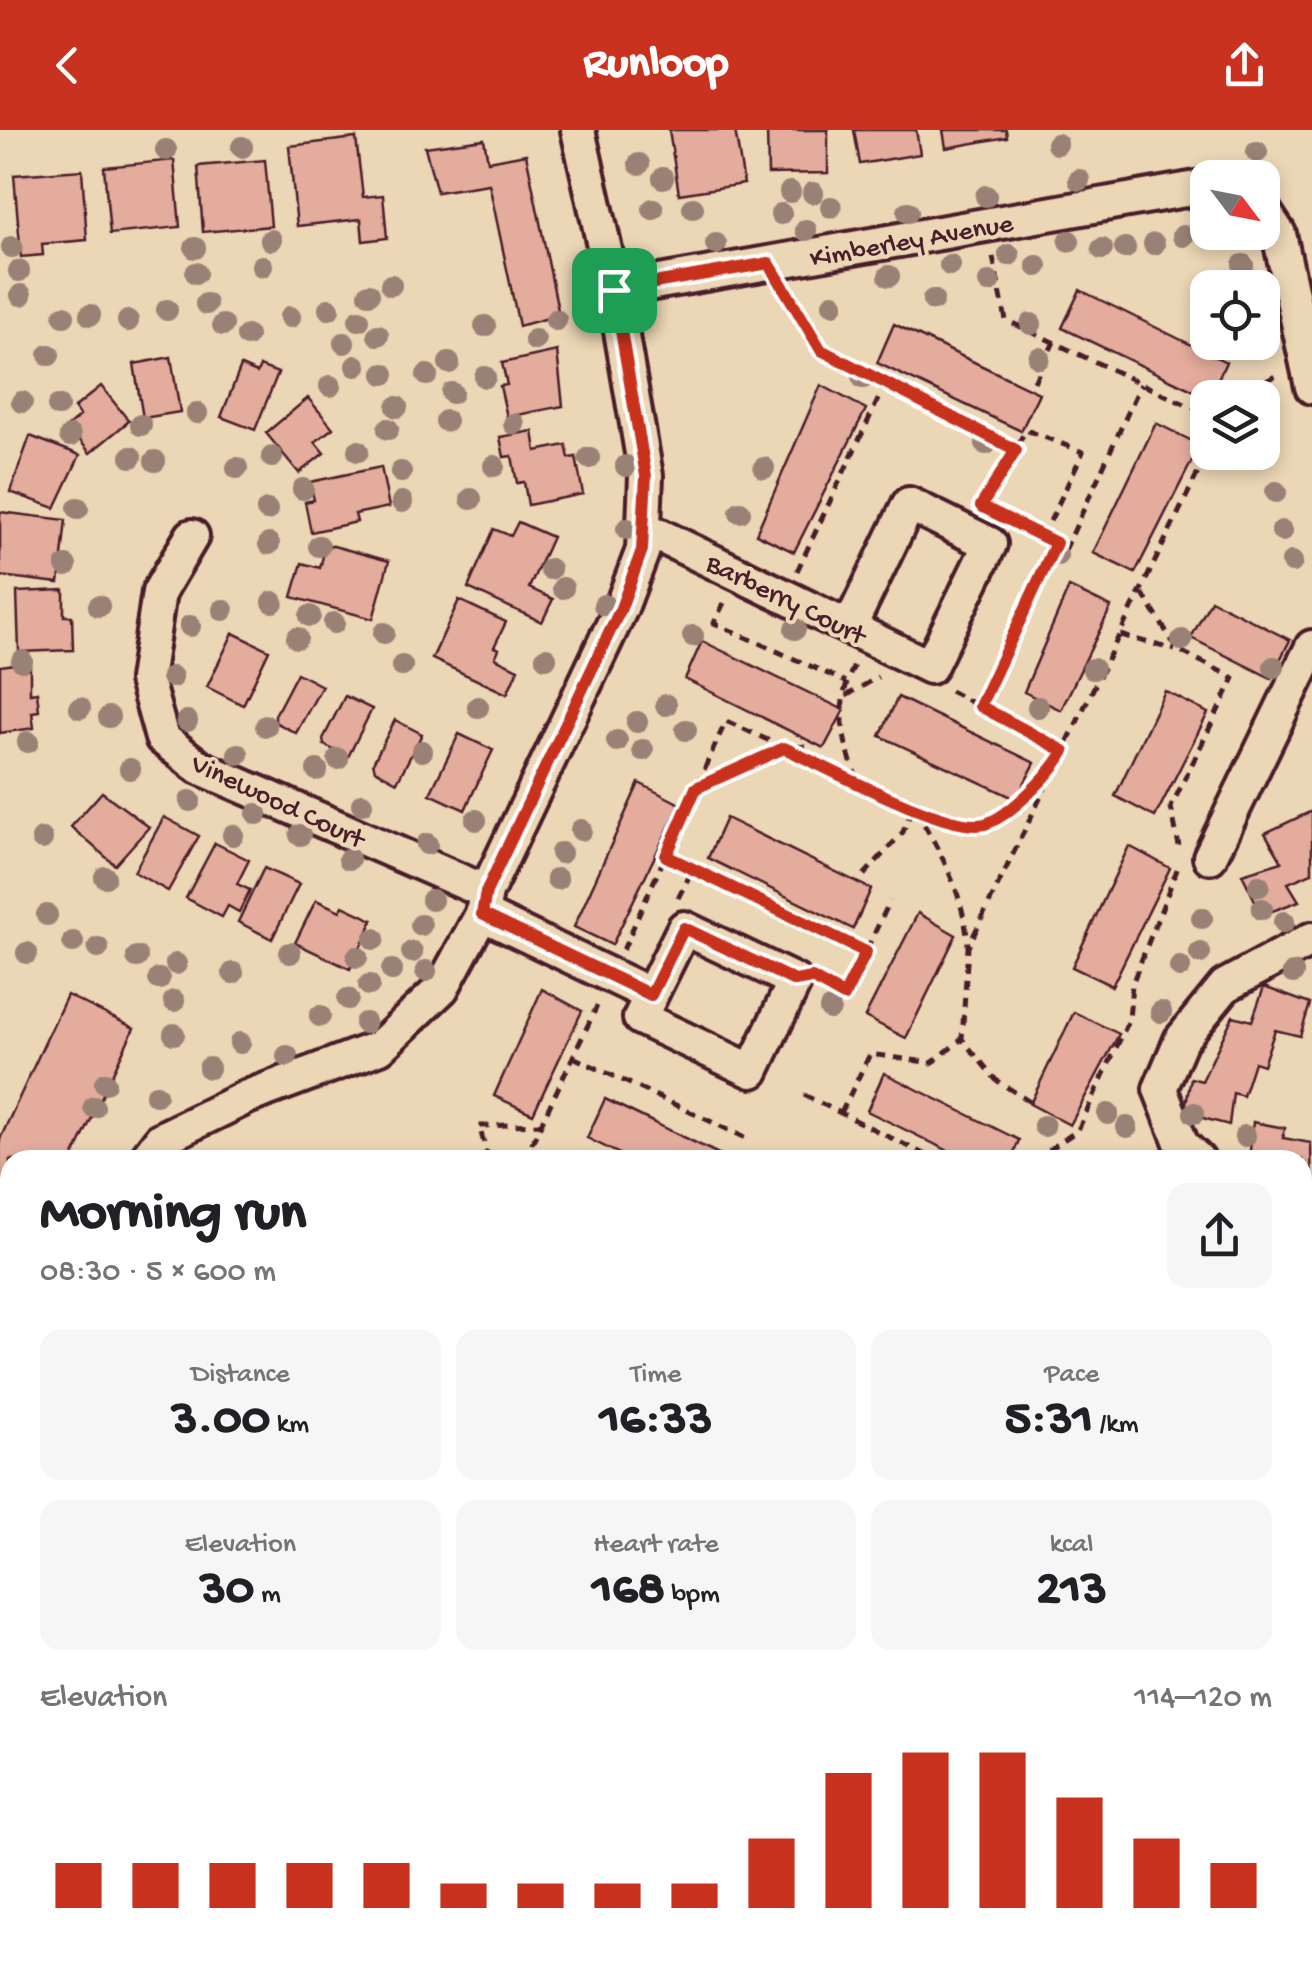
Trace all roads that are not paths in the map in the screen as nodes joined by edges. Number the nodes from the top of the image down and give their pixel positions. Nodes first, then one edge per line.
1 (578, 130) edge
2 (1190, 189) edge
3 (1280, 238) edge
4 (614, 290) junction
5 (1308, 358) edge
6 (644, 528) junction
7 (192, 536) dead end
8 (858, 632) junction
9 (1312, 647) edge
10 (1210, 857) dead end
11 (484, 903) junction
12 (1312, 939) edge
13 (651, 995) junction
14 (152, 1150) edge
15 (1187, 1150) edge

1 - 4 street
2 - 4 street, Kimberley Avenue
3 - 5 street
4 - 6 street
6 - 8 street, Barberry Court
6 - 11 street
7 - 11 street, Vinewood Court
8 - 8 street, Barberry Court
9 - 10 street
11 - 13 street, Vinewood Court
11 - 14 street
12 - 15 street
13 - 13 street

